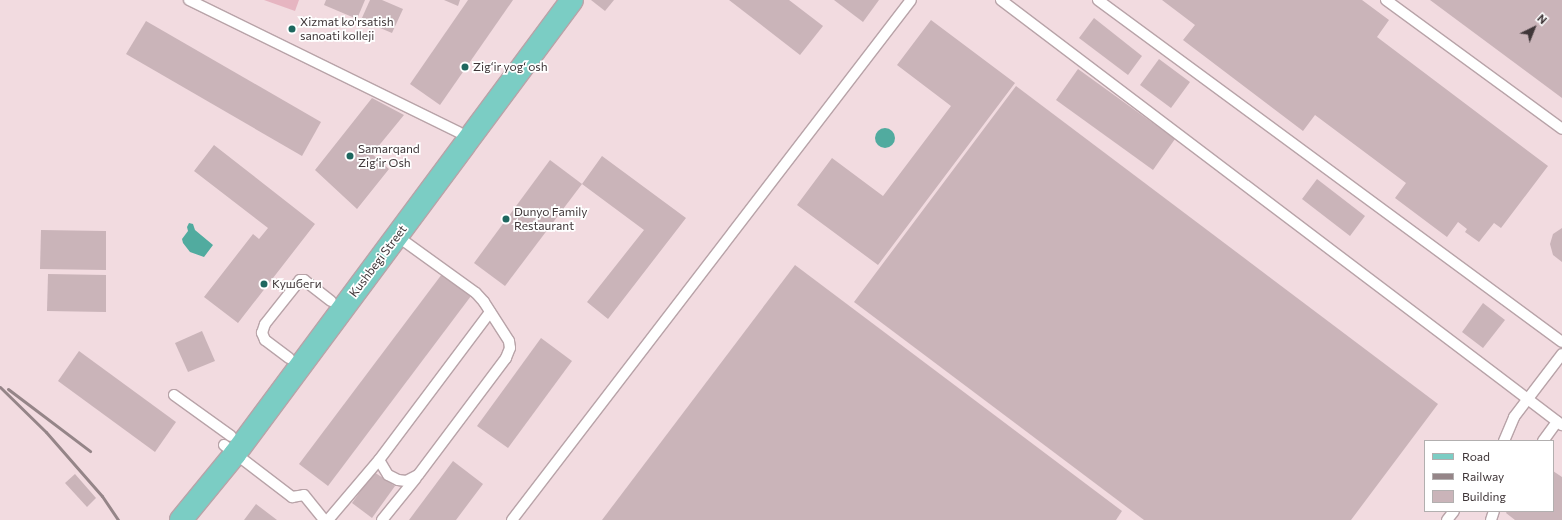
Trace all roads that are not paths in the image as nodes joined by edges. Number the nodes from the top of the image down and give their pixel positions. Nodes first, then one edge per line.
1 (189, 0) edge
2 (572, 0) edge
3 (911, 0) edge
4 (1001, 0) edge
5 (1098, 0) edge
6 (1386, 0) edge
7 (553, 11) edge
8 (1562, 129) edge
9 (458, 132) junction
10 (396, 236) junction
11 (331, 301) junction
12 (490, 312) junction
13 (1562, 342) edge
14 (1562, 354) edge
15 (289, 358) junction
16 (174, 395) dead end
17 (1527, 400) junction
18 (1560, 423) edge
19 (1504, 440) edge
20 (1544, 440) edge
21 (230, 445) junction
22 (379, 460) junction
23 (418, 474) junction
24 (1453, 512) edge
25 (168, 520) edge
26 (181, 520) edge
27 (324, 520) edge
28 (328, 520) edge
29 (382, 520) edge
30 (512, 520) edge
31 (1447, 520) edge

1 - 9 lane
2 - 7 main road, Kushbegi Street
3 - 30 lane
4 - 17 lane
5 - 13 lane
6 - 8 lane
7 - 9 main road, Kushbegi Street
7 - 10 main road, Kushbegi Street
9 - 11 main road, Kushbegi Street
10 - 12 lane
10 - 21 main road, Kushbegi Street
11 - 15 main road, Kushbegi Street
11 - 15 lane
12 - 22 lane
12 - 23 lane
14 - 17 lane
15 - 21 main road, Kushbegi Street
16 - 21 lane
17 - 18 lane
17 - 19 lane
18 - 20 lane
21 - 25 main road, Kushbegi Street
21 - 26 main road, Kushbegi Street
21 - 27 lane
22 - 23 lane
22 - 28 lane
23 - 29 lane
24 - 31 lane

